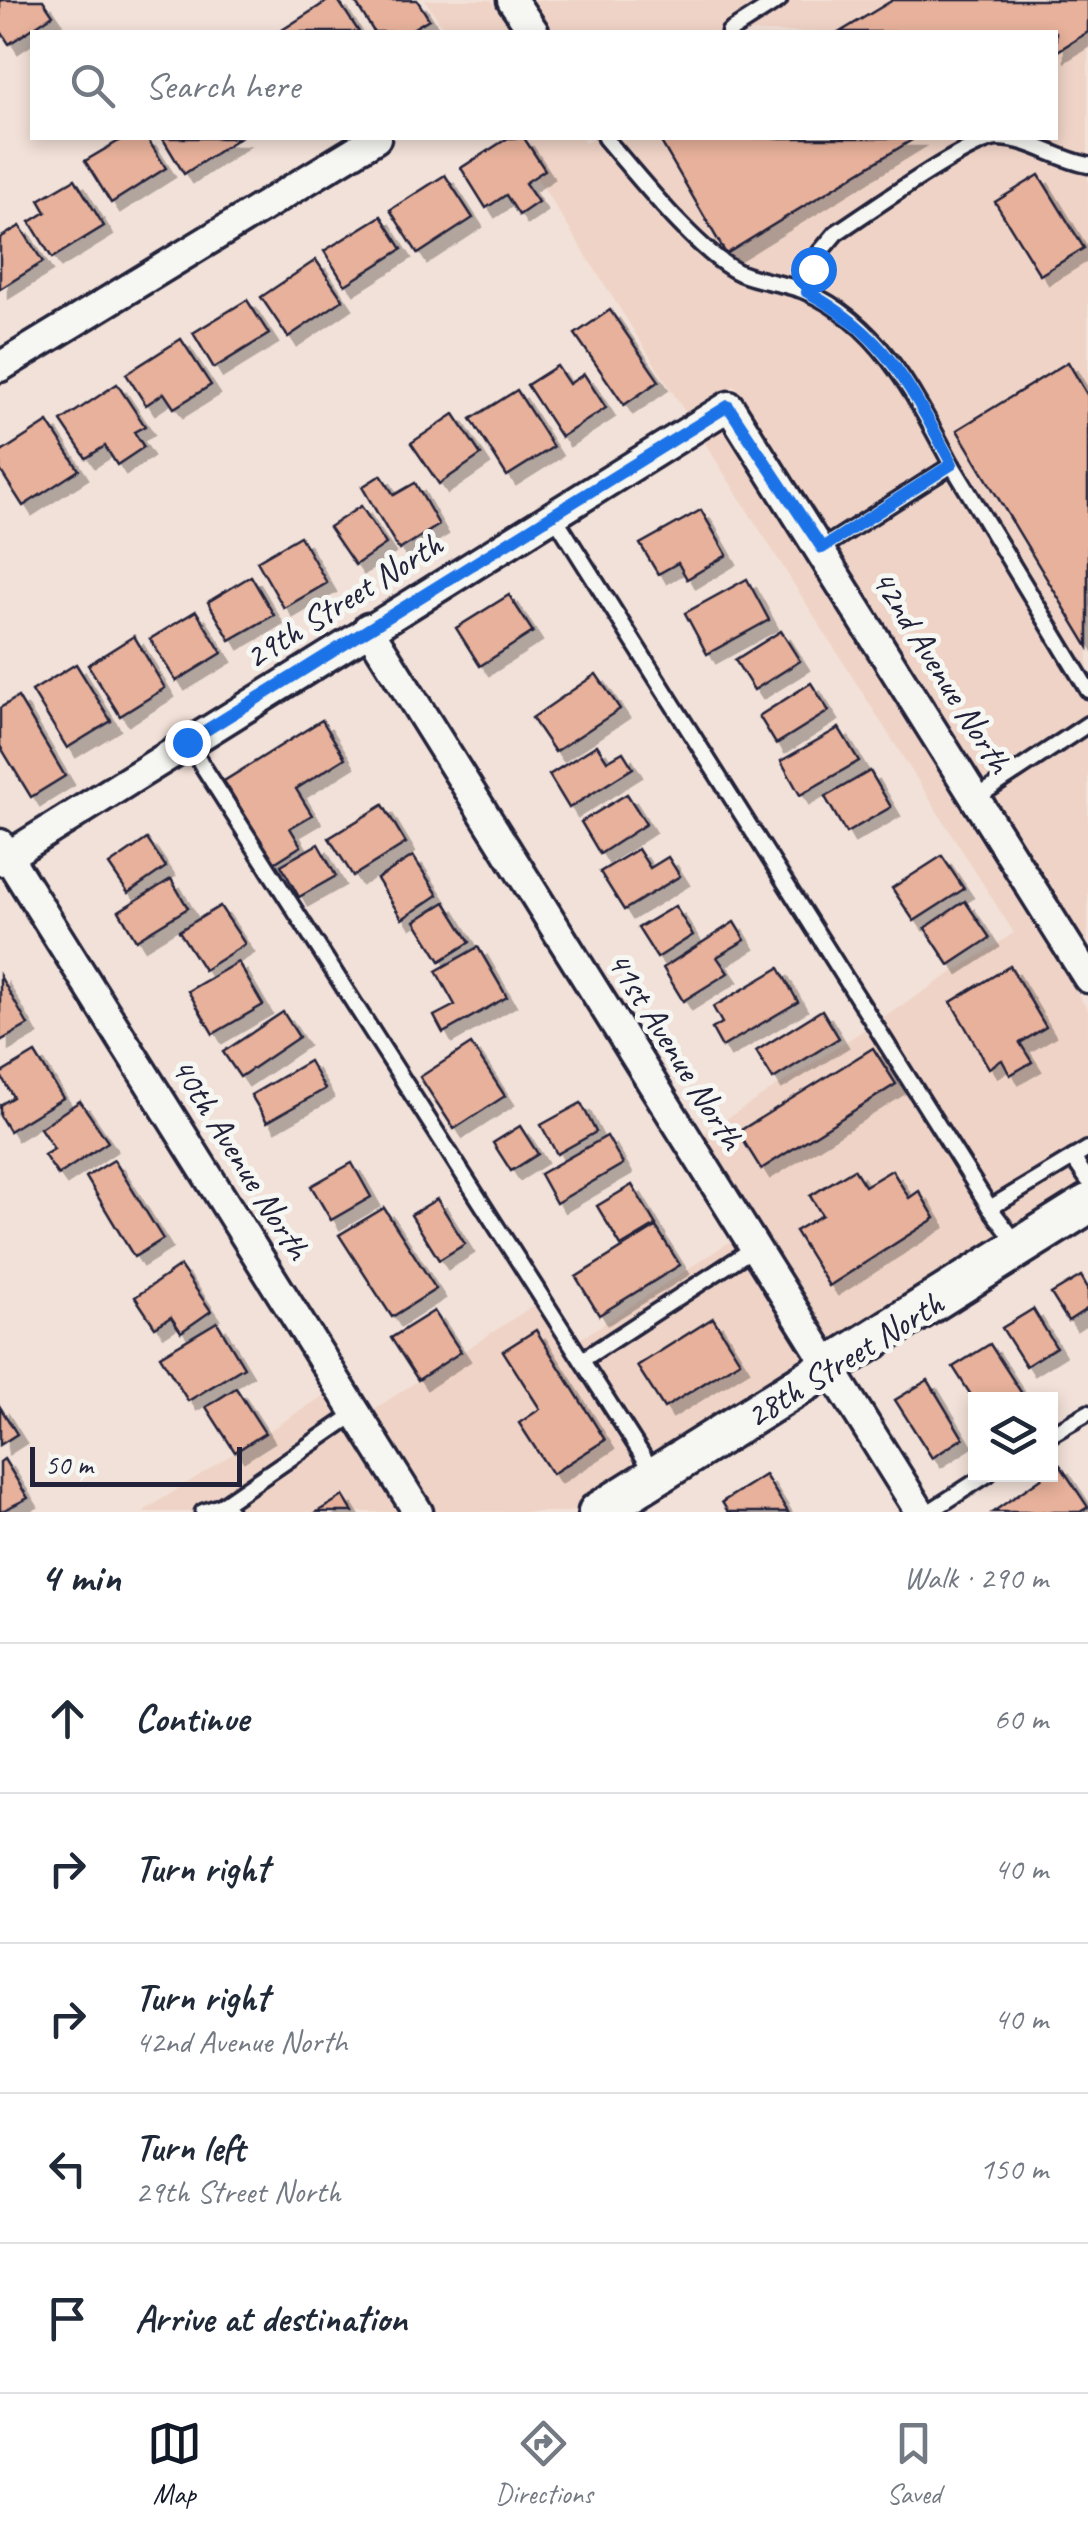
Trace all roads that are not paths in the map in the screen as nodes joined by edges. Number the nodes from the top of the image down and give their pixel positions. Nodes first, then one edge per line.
1 (512, 0) edge
2 (780, 0) edge
3 (533, 30) edge
4 (732, 30) edge
5 (373, 140) edge
6 (607, 140) edge
7 (991, 140) edge
8 (1010, 140) edge
9 (1088, 165) edge
10 (807, 292) junction
11 (0, 368) edge
12 (728, 406) joint
13 (952, 464) junction
14 (553, 514) junction
15 (822, 548) junction
16 (368, 628) junction
17 (1088, 690) edge
18 (1088, 724) edge
19 (187, 742) junction
20 (976, 798) junction
21 (3, 854) edge
22 (1088, 978) edge
23 (1088, 1148) edge
24 (1073, 1158) junction
25 (1088, 1180) edge
26 (1088, 1204) edge
27 (990, 1208) junction
28 (754, 1248) junction
29 (1020, 1248) junction
30 (582, 1360) junction
31 (830, 1368) junction
32 (356, 1413) junction
33 (1088, 1413) edge
34 (1058, 1430) edge
35 (656, 1476) junction
36 (976, 1482) edge
37 (226, 1509) edge
38 (203, 1512) edge
39 (418, 1512) edge
40 (598, 1512) edge
41 (920, 1512) edge
42 (929, 1512) edge

1 - 3 street
2 - 4 lane
5 - 11 street
6 - 10 lane
7 - 10 lane
8 - 9 lane
10 - 13 lane
12 - 14 street, 29th Street North
12 - 15 street, 42nd Avenue North
13 - 15 lane
13 - 17 lane
14 - 16 street, 29th Street North
14 - 27 lane
15 - 20 street, 42nd Avenue North
16 - 19 street, 29th Street North
16 - 28 street, 41st Avenue North
18 - 20 lane
19 - 21 street, 29th Street North
19 - 30 lane
20 - 22 street, 42nd Avenue North
21 - 32 street, 40th Avenue North
23 - 24 lane
24 - 25 lane
24 - 27 lane
26 - 29 street, 28th Street North
27 - 29 lane
28 - 30 lane
28 - 31 street, 41st Avenue North
29 - 31 street, 28th Street North
30 - 35 lane
31 - 35 street, 28th Street North
31 - 41 street, 41st Avenue North
32 - 37 lane
32 - 39 street, 40th Avenue North
33 - 34 lane
35 - 40 street, 28th Street North
36 - 42 lane
37 - 38 lane

